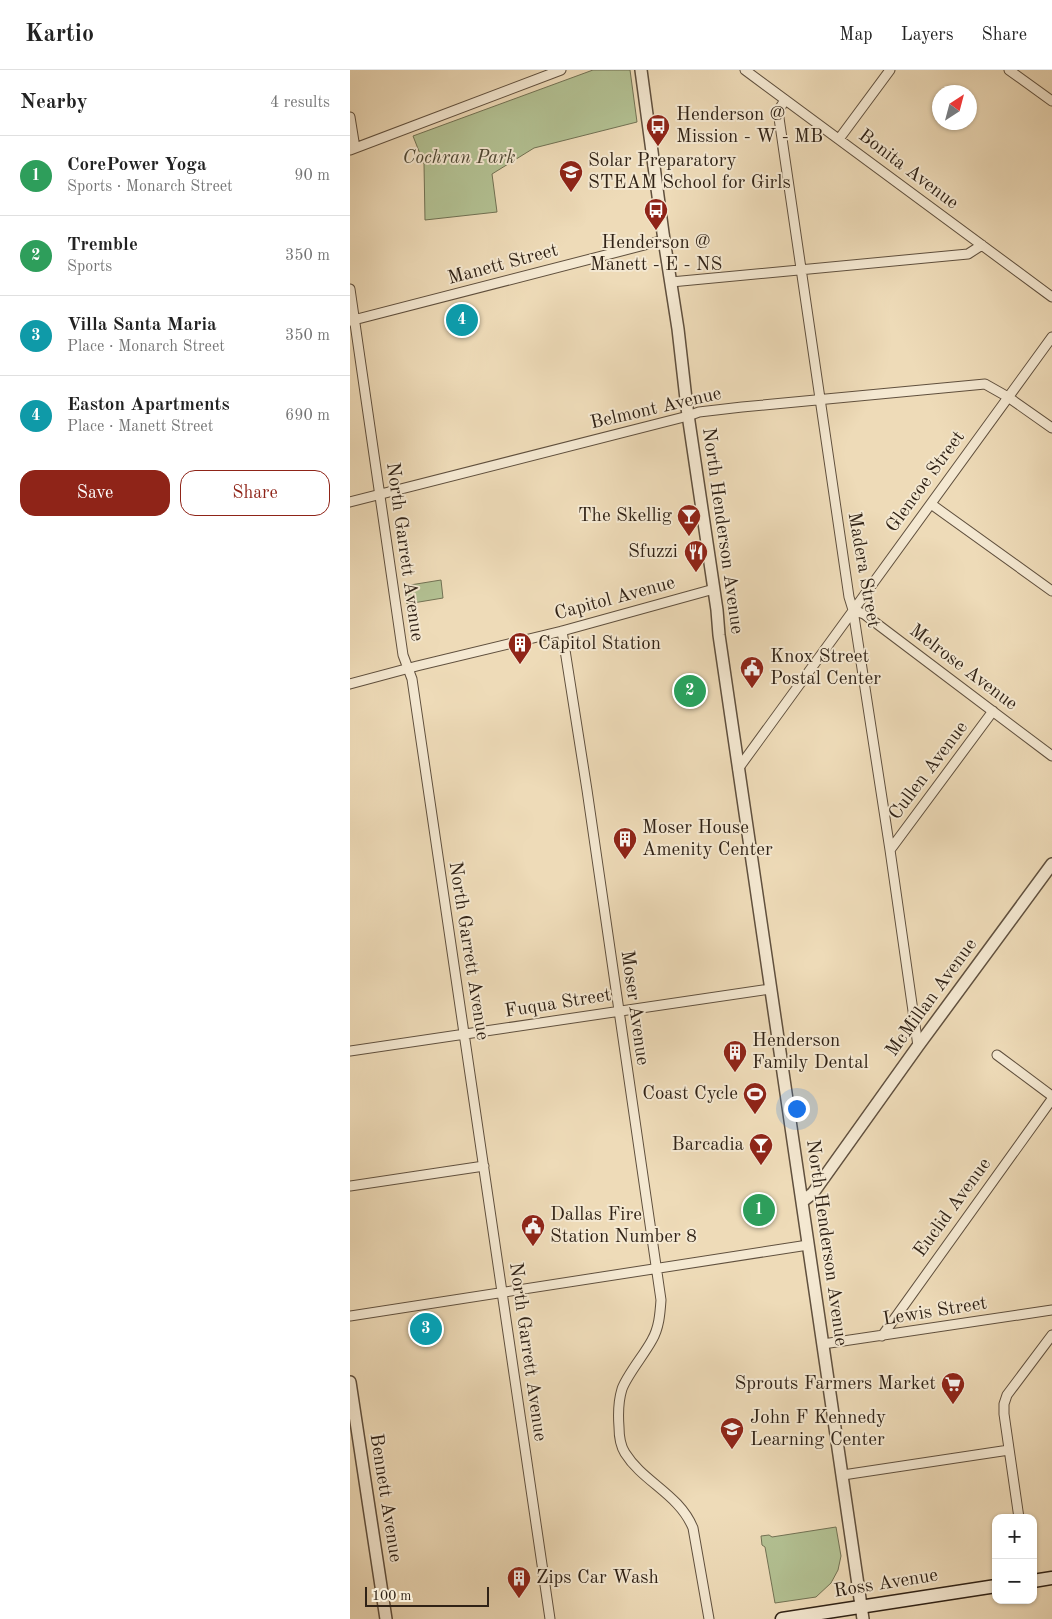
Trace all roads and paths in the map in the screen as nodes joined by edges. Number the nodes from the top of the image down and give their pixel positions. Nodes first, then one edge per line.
1 (561, 70) edge
2 (641, 70) edge
3 (744, 70) edge
4 (890, 70) edge
5 (1009, 70) edge
6 (785, 100) junction
7 (1052, 101) edge
8 (350, 117) edge
9 (839, 139) junction
10 (352, 149) edge
11 (664, 240) junction
12 (982, 245) junction
13 (801, 270) junction
14 (671, 282) junction
15 (350, 289) edge
16 (1052, 297) edge
17 (352, 320) edge
18 (1052, 337) edge
19 (1008, 397) junction
20 (820, 400) junction
21 (688, 416) junction
22 (1052, 428) edge
23 (380, 495) junction
24 (350, 502) edge
25 (931, 504) junction
26 (714, 589) junction
27 (1052, 591) edge
28 (853, 610) junction
29 (562, 631) junction
30 (408, 668) junction
31 (350, 684) edge
32 (993, 711) junction
33 (1052, 756) edge
34 (738, 768) junction
35 (890, 850) junction
36 (1050, 870) edge
37 (770, 989) junction
38 (618, 1012) junction
39 (465, 1034) junction
40 (918, 1046) junction
41 (350, 1051) edge
42 (997, 1055) dead end
43 (1052, 1097) edge
44 (484, 1166) junction
45 (350, 1186) edge
46 (803, 1201) junction
47 (808, 1245) junction
48 (656, 1269) junction
49 (503, 1293) junction
50 (1052, 1310) edge
51 (350, 1316) edge
52 (1052, 1335) edge
53 (882, 1336) junction
54 (823, 1344) junction
55 (350, 1382) edge
56 (1008, 1450) junction
57 (843, 1474) junction
58 (1018, 1514) edge
59 (1052, 1578) edge
60 (1037, 1580) edge
61 (992, 1587) edge
62 (862, 1613) edge
63 (386, 1619) edge
64 (550, 1619) edge
65 (709, 1619) edge
66 (782, 1619) edge

1 - 10 street
2 - 11 street, North Henderson Avenue
3 - 6 street, Bonita Avenue
4 - 9 street
5 - 7 street
6 - 9 street, Bonita Avenue
6 - 13 street, Madera Street
8 - 10 street
9 - 12 street, Bonita Avenue
11 - 14 street, North Henderson Avenue
11 - 17 street, Manett Street
12 - 13 street
12 - 16 street, Bonita Avenue
13 - 14 street
13 - 20 street, Madera Street
14 - 21 street, North Henderson Avenue
15 - 17 street, North Garrett Avenue
17 - 23 street, North Garrett Avenue
18 - 19 street, Glencoe Street
19 - 20 street, Belmont Avenue
19 - 22 street, Belmont Avenue
19 - 25 street, Glencoe Street
20 - 21 street, Belmont Avenue
20 - 28 street, Madera Street
21 - 23 street, Belmont Avenue
21 - 26 street, North Henderson Avenue
23 - 24 street, Belmont Avenue
23 - 30 street, North Garrett Avenue
25 - 27 street
25 - 28 street, Glencoe Street
26 - 29 street, Capitol Avenue
26 - 34 street, North Henderson Avenue
28 - 32 street, Melrose Avenue
28 - 34 street, Glencoe Street
28 - 35 street, Madera Street
29 - 30 street, Capitol Avenue
29 - 38 street, Moser Avenue
30 - 31 street, Capitol Avenue
30 - 39 street, North Garrett Avenue
32 - 33 street, Melrose Avenue
32 - 35 street, Cullen Avenue
34 - 37 street, North Henderson Avenue
35 - 40 street, Madera Street
36 - 40 street, McMillan Avenue
37 - 38 street, Fuqua Street
37 - 46 street, North Henderson Avenue
38 - 39 street, Fuqua Street
38 - 48 street, Moser Avenue
39 - 41 street, Fuqua Street
39 - 44 street, North Garrett Avenue
40 - 46 street, McMillan Avenue
42 - 43 street
43 - 53 street, Euclid Avenue
44 - 45 street
44 - 49 street, North Garrett Avenue
46 - 47 street, North Henderson Avenue
47 - 48 street
47 - 54 street, North Henderson Avenue
48 - 49 street
48 - 65 street, Moser Avenue
49 - 51 street
49 - 64 street, North Garrett Avenue
50 - 53 street, Lewis Street
52 - 56 street
53 - 54 street, Lewis Street
54 - 57 street, North Henderson Avenue
55 - 63 street, Bennett Avenue
56 - 57 street
56 - 58 street
57 - 62 street, North Henderson Avenue
59 - 60 main road
61 - 62 main road, Ross Avenue
62 - 66 main road, Ross Avenue

